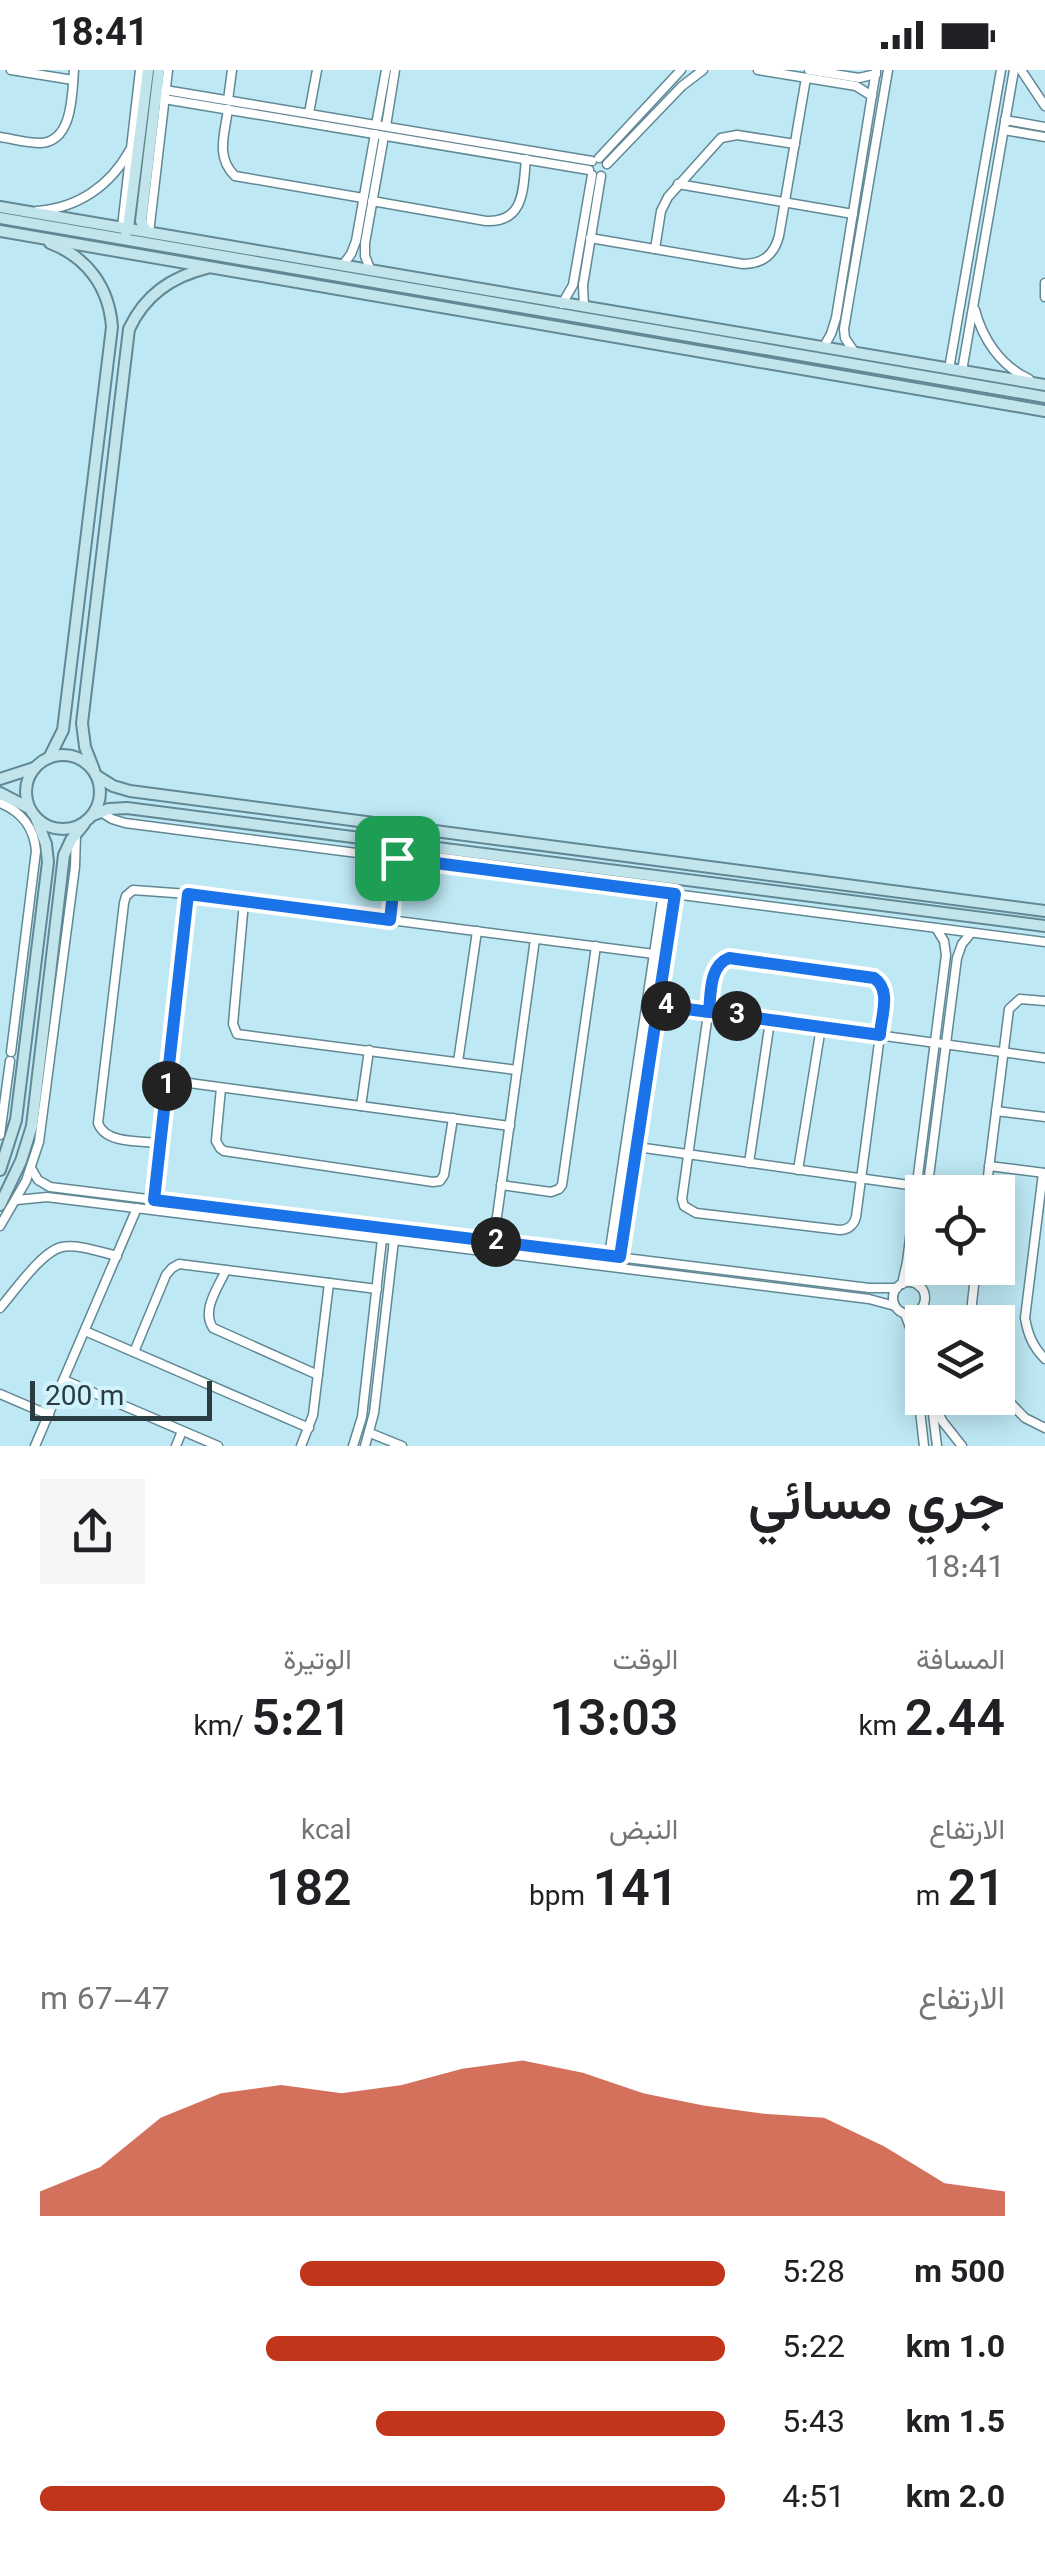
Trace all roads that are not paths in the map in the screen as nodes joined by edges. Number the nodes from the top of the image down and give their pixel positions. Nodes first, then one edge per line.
1 (11, 70) edge
2 (74, 70) edge
3 (140, 70) edge
4 (148, 70) edge
5 (159, 70) edge
6 (168, 70) edge
7 (232, 70) edge
8 (316, 70) edge
9 (386, 70) edge
10 (395, 70) edge
11 (682, 70) edge
12 (703, 70) edge
13 (758, 70) edge
14 (888, 70) edge
15 (1001, 70) edge
16 (1018, 70) edge
17 (876, 72) edge
18 (808, 74) edge
19 (73, 80) junction
20 (165, 94) junction
21 (872, 96) junction
22 (228, 104) junction
23 (1045, 106) edge
24 (309, 113) junction
25 (1004, 125) junction
26 (138, 127) junction
27 (1045, 127) edge
28 (380, 130) junction
29 (0, 136) edge
30 (1045, 137) edge
31 (794, 144) junction
32 (132, 146) junction
33 (526, 160) junction
34 (597, 167) junction
35 (678, 184) junction
36 (138, 200) junction
37 (368, 200) junction
38 (784, 202) junction
39 (0, 206) edge
40 (28, 211) junction
41 (853, 214) junction
42 (0, 218) edge
43 (125, 228) junction
44 (0, 231) edge
45 (30, 236) junction
46 (115, 238) junction
47 (149, 238) junction
48 (590, 238) junction
49 (360, 242) junction
50 (655, 249) junction
51 (211, 266) junction
52 (342, 266) junction
53 (371, 271) junction
54 (1045, 283) edge
55 (1045, 297) edge
56 (562, 304) junction
57 (974, 306) junction
58 (584, 307) junction
59 (955, 332) junction
60 (111, 334) junction
61 (968, 335) junction
62 (128, 338) junction
63 (823, 348) junction
64 (855, 353) junction
65 (836, 355) junction
66 (948, 369) junction
67 (961, 377) junction
68 (1041, 384) edge
69 (1045, 397) edge
70 (1045, 411) edge
71 (63, 730) junction
72 (82, 732) junction
73 (49, 758) junction
74 (35, 768) junction
75 (95, 773) junction
76 (0, 779) edge
77 (0, 793) edge
78 (0, 803) edge
79 (32, 813) junction
80 (89, 821) junction
81 (397, 858) junction
82 (663, 893) junction
83 (188, 894) junction
84 (675, 894) junction
85 (244, 902) junction
86 (1045, 911) edge
87 (390, 920) junction
88 (1045, 926) edge
89 (936, 928) junction
90 (477, 931) junction
91 (971, 933) junction
92 (535, 938) junction
93 (1045, 942) edge
94 (596, 946) junction
95 (654, 954) junction
96 (1045, 1000) edge
97 (658, 1005) junction
98 (709, 1012) junction
99 (770, 1020) junction
100 (821, 1028) junction
101 (880, 1035) junction
102 (934, 1043) junction
103 (947, 1044) junction
104 (369, 1050) junction
105 (0, 1051) edge
106 (1004, 1052) junction
107 (11, 1057) junction
108 (24, 1058) junction
109 (1045, 1058) edge
110 (0, 1060) edge
111 (458, 1062) junction
112 (517, 1070) junction
113 (168, 1080) junction
114 (221, 1088) junction
115 (361, 1106) junction
116 (996, 1111) junction
117 (1045, 1117) edge
118 (453, 1118) junction
119 (510, 1126) junction
120 (0, 1135) edge
121 (160, 1144) junction
122 (637, 1147) junction
123 (688, 1154) junction
124 (748, 1162) junction
125 (989, 1166) junction
126 (31, 1168) junction
127 (0, 1170) edge
128 (798, 1170) junction
129 (1044, 1173) edge
130 (917, 1175) edge
131 (929, 1175) edge
132 (988, 1175) edge
133 (861, 1178) junction
134 (6, 1180) edge
135 (905, 1184) edge
136 (502, 1186) junction
137 (17, 1200) junction
138 (154, 1200) junction
139 (0, 1205) edge
140 (137, 1208) junction
141 (0, 1226) edge
142 (382, 1239) junction
143 (394, 1240) junction
144 (494, 1242) junction
145 (492, 1252) junction
146 (116, 1256) junction
147 (609, 1256) junction
148 (620, 1257) junction
149 (226, 1270) junction
150 (905, 1271) edge
151 (329, 1283) junction
152 (899, 1286) junction
153 (919, 1286) joint
154 (376, 1289) junction
155 (923, 1305) edge
156 (895, 1306) junction
157 (0, 1308) edge
158 (905, 1314) edge
159 (85, 1331) junction
160 (134, 1352) junction
161 (1045, 1360) edge
162 (318, 1375) junction
163 (64, 1380) junction
164 (0, 1394) edge
165 (1015, 1407) edge
166 (49, 1415) junction
167 (921, 1415) edge
168 (933, 1415) edge
169 (939, 1415) edge
170 (309, 1428) junction
171 (1045, 1428) edge
172 (182, 1431) junction
173 (370, 1433) junction
174 (36, 1446) edge
175 (176, 1446) edge
176 (218, 1446) edge
177 (301, 1446) edge
178 (354, 1446) edge
179 (366, 1446) edge
180 (402, 1446) edge
181 (924, 1446) edge
182 (937, 1446) edge
183 (962, 1446) edge

1 - 19 street
2 - 19 street
3 - 26 street
4 - 26 street
5 - 36 street
6 - 20 street
7 - 22 street
8 - 24 street
9 - 28 street
10 - 28 street
11 - 34 street
12 - 34 street
13 - 18 street
14 - 64 street
15 - 59 street
16 - 23 street
16 - 25 street
17 - 18 street
17 - 21 street
18 - 21 street
18 - 31 street
19 - 29 street
20 - 22 street
20 - 47 street
21 - 41 street
22 - 24 street
22 - 28 street
22 - 37 street
24 - 28 street
25 - 27 street
25 - 30 street
25 - 57 street
26 - 32 street
26 - 36 street
28 - 33 street
28 - 34 street
28 - 37 street
31 - 35 street
31 - 38 street
32 - 40 street
32 - 43 street
33 - 34 street
33 - 37 street
34 - 48 street
34 - 56 street
35 - 38 street
35 - 50 street
36 - 43 street
36 - 47 street
37 - 49 street
38 - 41 street
38 - 50 street
39 - 40 street
40 - 43 street
41 - 63 street
42 - 46 street
43 - 46 street
43 - 47 street
44 - 45 street
45 - 51 street
45 - 60 street
46 - 47 street
47 - 52 street
47 - 65 street
48 - 50 street
48 - 58 street
49 - 52 street
49 - 53 street
51 - 62 street
51 - 70 street
52 - 53 street
53 - 56 street
54 - 55 street
56 - 58 street
57 - 61 street
57 - 68 street
58 - 63 street
59 - 61 street
59 - 66 street
60 - 62 street
60 - 71 street
61 - 67 street
62 - 72 street
63 - 65 street
64 - 65 street
64 - 66 street
65 - 67 street
66 - 67 street
67 - 68 street
67 - 69 street
71 - 72 street
71 - 73 street
72 - 75 street
73 - 74 street
73 - 75 street
74 - 76 street
74 - 79 street
75 - 80 street
75 - 86 street
77 - 79 street
78 - 107 street
79 - 80 street
79 - 108 street
80 - 81 street
80 - 88 street
80 - 126 street
80 - 134 street
81 - 82 street
81 - 87 street
82 - 84 street
82 - 95 street
83 - 85 street
83 - 113 street
83 - 121 street
84 - 89 street
84 - 97 street
85 - 87 street
85 - 104 street
87 - 90 street
89 - 91 street
89 - 102 street
90 - 92 street
90 - 111 street
91 - 93 street
91 - 103 street
92 - 94 street
92 - 112 street
94 - 95 street
94 - 136 street
95 - 147 street
96 - 106 street
97 - 98 street
97 - 122 street
98 - 99 street
98 - 101 street
98 - 123 street
99 - 100 street
99 - 124 street
100 - 101 street
100 - 128 street
101 - 102 street
101 - 133 street
102 - 103 street
102 - 130 street
103 - 106 street
103 - 131 street
104 - 111 street
104 - 115 street
105 - 107 street
106 - 109 street
106 - 116 street
107 - 108 street
107 - 110 street
107 - 120 street
108 - 127 street
111 - 112 street
112 - 119 street
113 - 114 street
113 - 121 street
114 - 115 street
114 - 118 street
115 - 118 street
116 - 117 street
116 - 125 street
118 - 119 street
119 - 136 street
121 - 138 street
122 - 123 street
122 - 148 street
123 - 124 street
123 - 133 street
124 - 128 street
125 - 129 street
125 - 132 street
126 - 137 street
126 - 138 street
128 - 133 street
129 - 161 street
133 - 135 street
134 - 139 street
136 - 144 street
137 - 140 street
137 - 141 street
138 - 144 street
140 - 142 street
140 - 146 street
142 - 143 street
142 - 154 street
143 - 145 street
143 - 173 street
144 - 145 street
144 - 147 street
145 - 156 street
146 - 157 street
146 - 159 street
147 - 148 street
148 - 152 street
149 - 151 street
149 - 160 street
149 - 162 street
150 - 152 street
151 - 154 street
151 - 162 street
152 - 153 street
152 - 156 street
153 - 155 street
154 - 178 street
156 - 158 street
159 - 160 street
159 - 163 street
160 - 170 street
162 - 170 street
163 - 166 street
163 - 172 street
164 - 166 street
165 - 171 street
166 - 174 street
167 - 181 street
168 - 182 street
169 - 183 street
170 - 177 street
172 - 175 street
172 - 176 street
173 - 179 street
173 - 180 street

